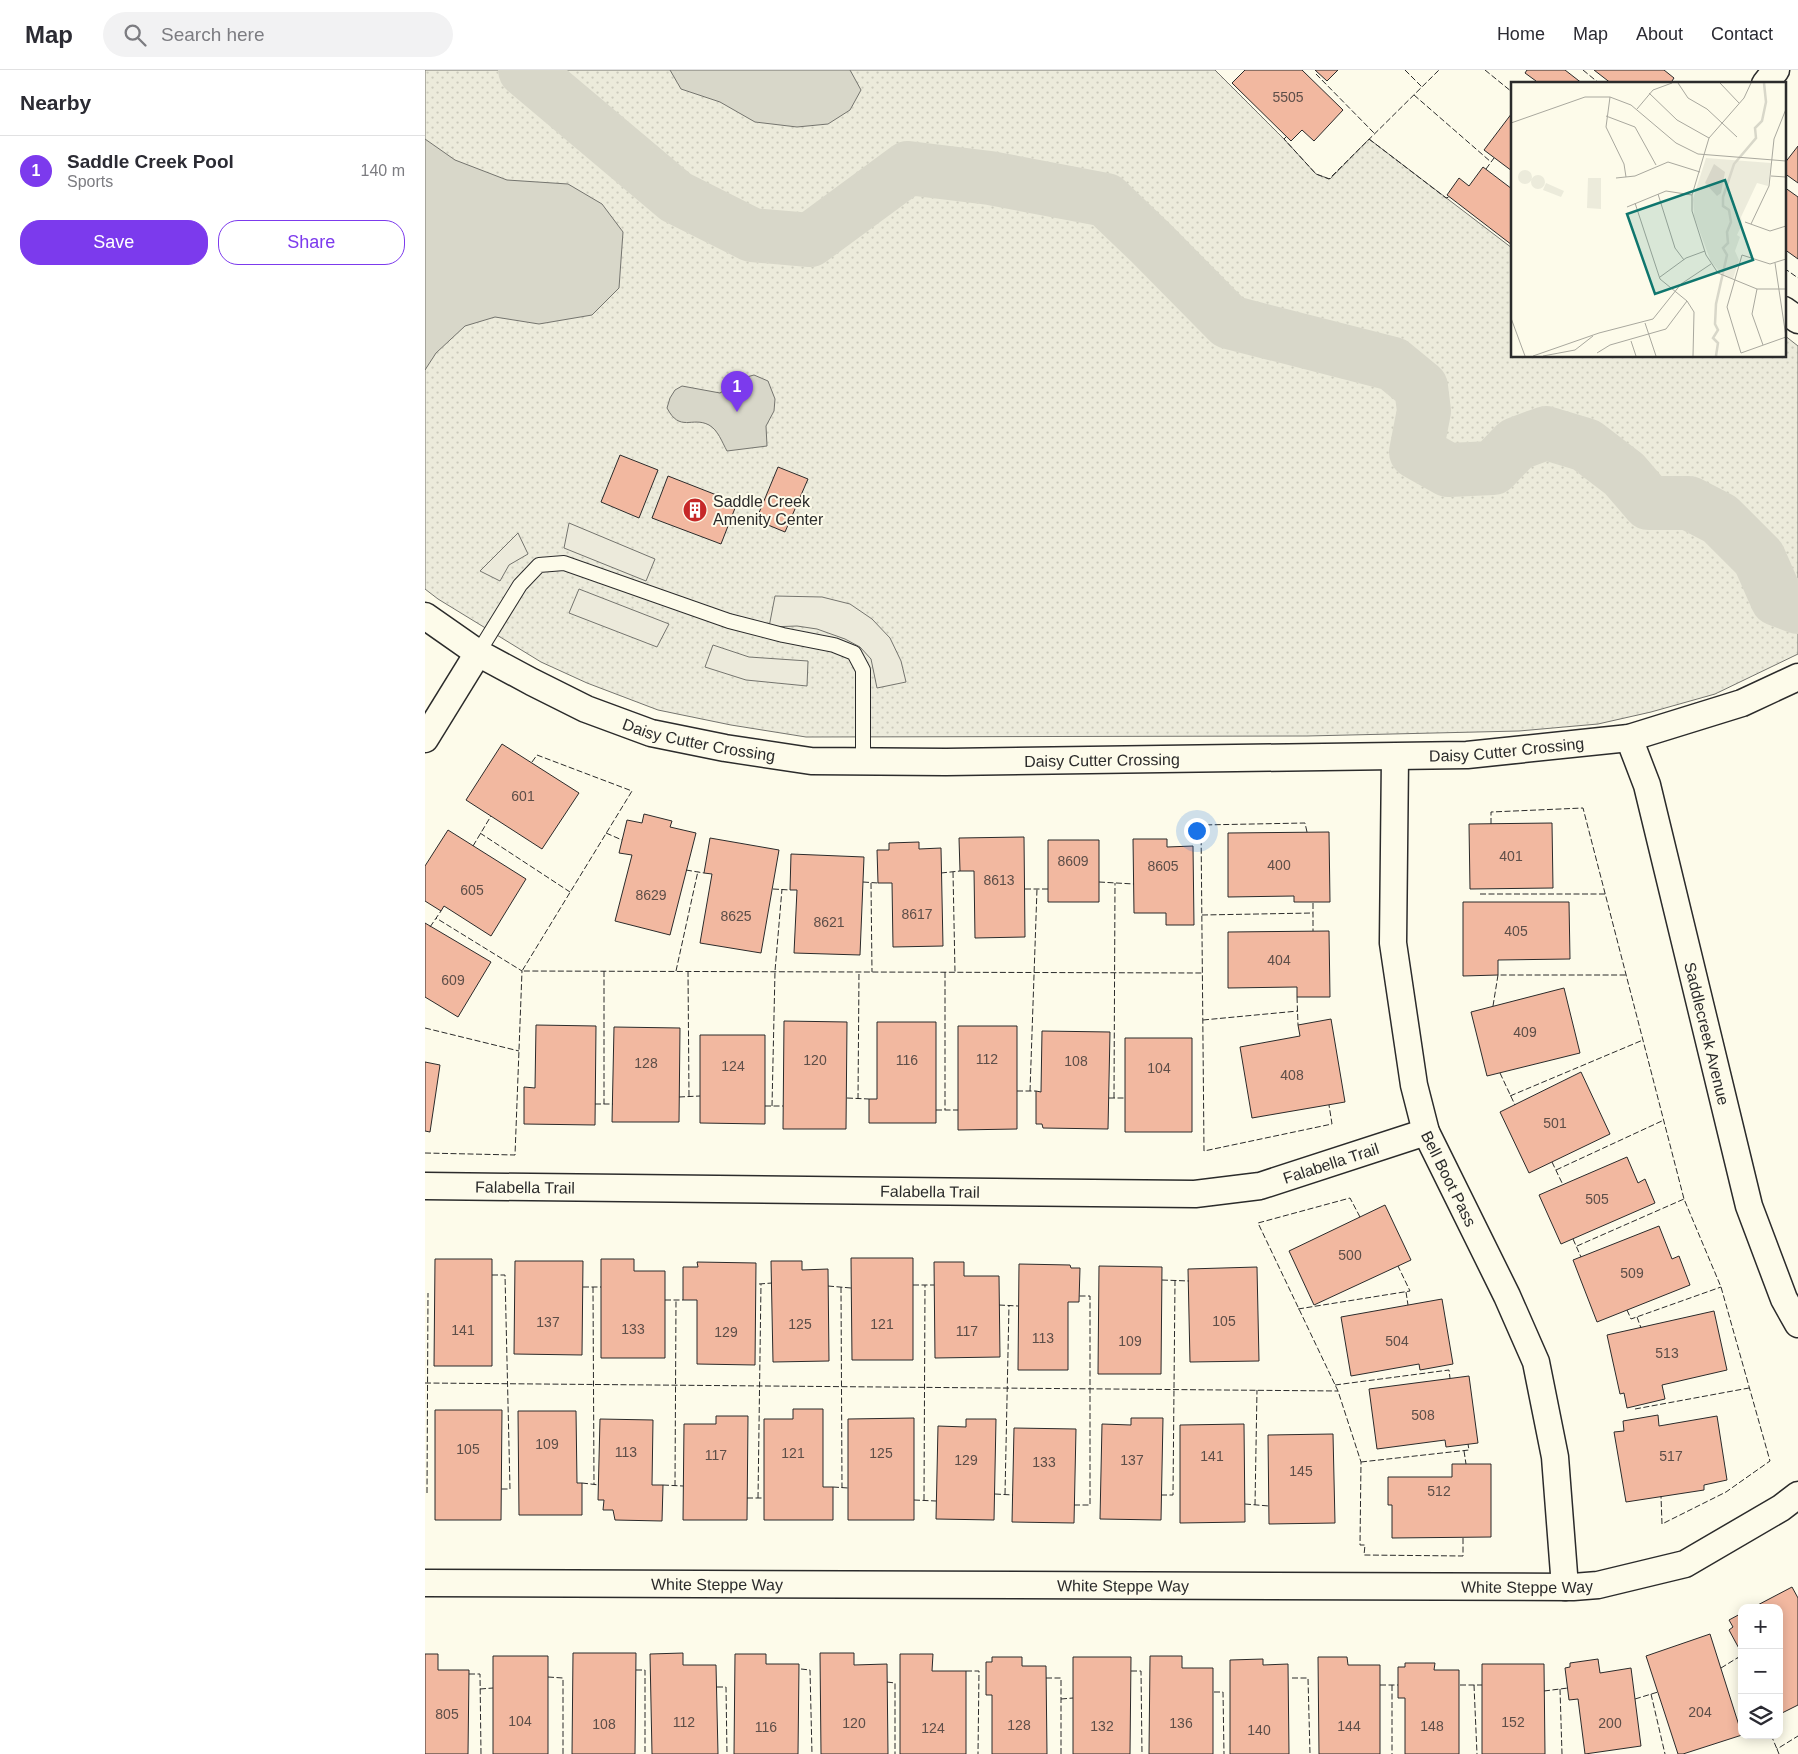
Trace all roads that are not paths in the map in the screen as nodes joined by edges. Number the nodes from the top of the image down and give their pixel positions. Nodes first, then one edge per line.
1 (1776, 70) edge
2 (1767, 82) edge
3 (1785, 311) edge
4 (1798, 320) edge
5 (425, 616) edge
6 (478, 653) junction
7 (1798, 677) edge
8 (1629, 738) junction
9 (425, 739) edge
10 (1395, 757) junction
11 (863, 762) junction
12 (1426, 1132) junction
13 (425, 1186) edge
14 (1798, 1324) edge
15 (1798, 1495) edge
16 (425, 1583) edge
17 (1565, 1587) junction

1 - 2 street
3 - 4 street
5 - 6 street, Daisy Cutter Crossing
6 - 9 street
6 - 11 street, Daisy Cutter Crossing
6 - 11 lane
7 - 8 street, Daisy Cutter Crossing
8 - 10 street, Daisy Cutter Crossing
8 - 14 street, Saddlecreek Avenue
10 - 11 street, Daisy Cutter Crossing
10 - 12 street, Bell Boot Pass
12 - 13 street, Falabella Trail
12 - 17 street, Bell Boot Pass
15 - 17 street, White Steppe Way
16 - 17 street, White Steppe Way

